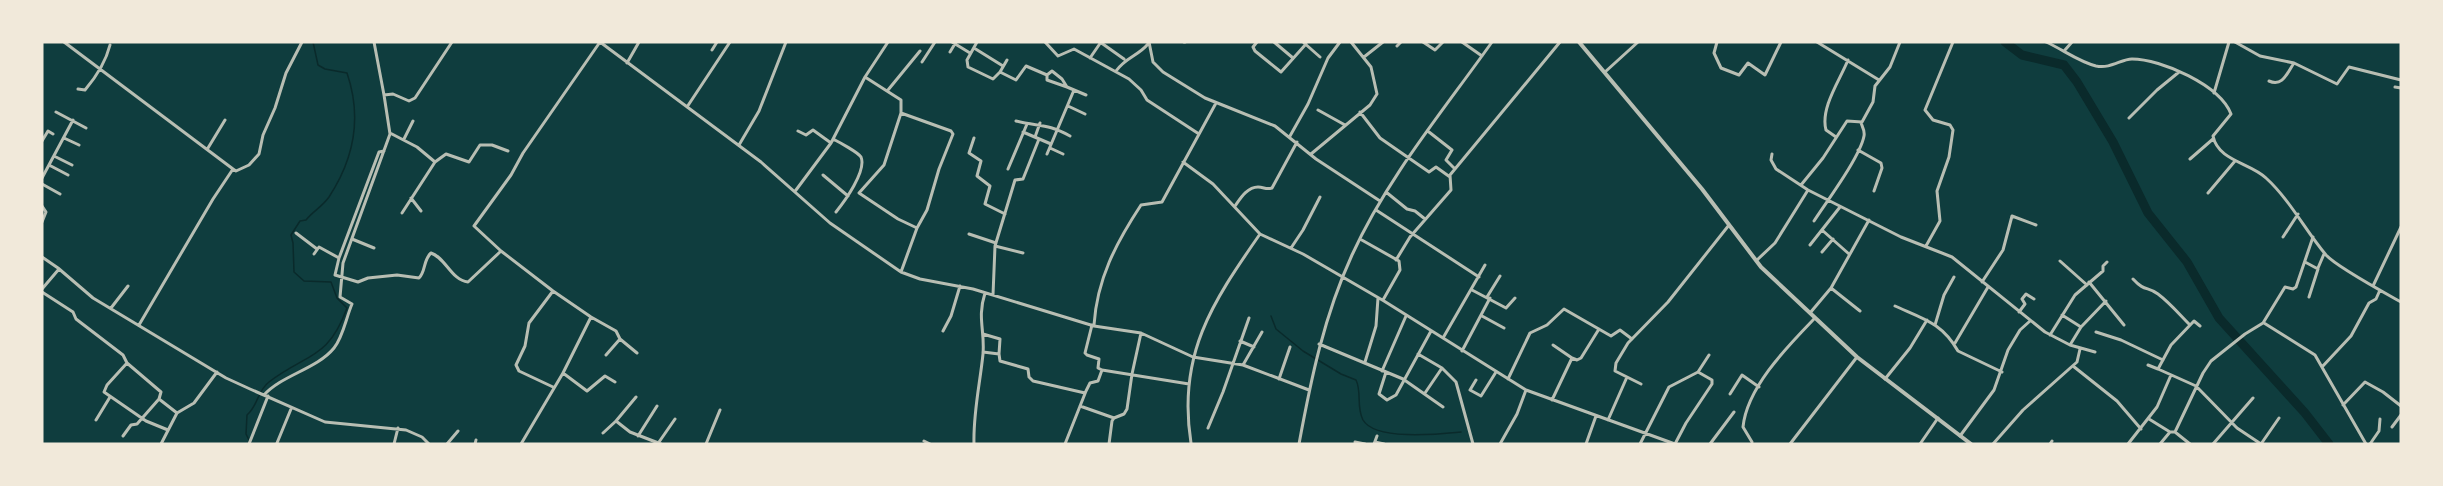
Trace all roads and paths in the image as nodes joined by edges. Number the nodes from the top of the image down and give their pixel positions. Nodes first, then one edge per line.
1 (66, 42) edge
2 (302, 42) edge
3 (374, 42) edge
4 (452, 42) edge
5 (600, 42) edge
6 (639, 42) edge
7 (717, 42) edge
8 (730, 42) edge
9 (786, 42) edge
10 (888, 42) edge
11 (935, 42) edge
12 (977, 42) edge
13 (1045, 42) edge
14 (1100, 42) edge
15 (1257, 42) edge
16 (1274, 42) edge
17 (1340, 42) edge
18 (1351, 42) edge
19 (1383, 42) edge
20 (1401, 42) edge
21 (1422, 42) edge
22 (1443, 42) edge
23 (1462, 42) edge
24 (1492, 42) edge
25 (1560, 42) edge
26 (1579, 42) edge
27 (1638, 42) edge
28 (1717, 42) edge
29 (1780, 42) edge
30 (1817, 42) edge
31 (1900, 42) edge
32 (1953, 42) edge
33 (2046, 42) edge
34 (2073, 42) edge
35 (2229, 42) edge
36 (2235, 42) edge
37 (954, 43) edge
38 (1305, 43) edge
39 (110, 45) dead end
40 (1397, 46) dead end
41 (974, 48) junction
42 (712, 50) dead end
43 (2065, 50) junction
44 (920, 51) dead end
45 (950, 52) dead end
46 (970, 53) junction
47 (1482, 56) junction
48 (1320, 57) dead end
49 (1364, 57) junction
50 (1089, 58) junction
51 (1125, 58) junction
52 (1294, 58) junction
53 (1007, 60) dead end
54 (1848, 60) junction
55 (922, 62) dead end
56 (627, 63) junction
57 (2294, 63) junction
58 (1003, 66) junction
59 (98, 69) junction
60 (1116, 71) junction
61 (1000, 72) junction
62 (1605, 72) junction
63 (2179, 72) junction
64 (1047, 75) junction
65 (866, 78) junction
66 (1879, 80) junction
67 (2401, 80) edge
68 (2269, 81) dead end
69 (1067, 87) junction
70 (2395, 87) dead end
71 (2401, 88) edge
72 (78, 89) dead end
73 (888, 90) junction
74 (1074, 90) junction
75 (2214, 93) junction
76 (384, 95) junction
77 (1086, 95) dead end
78 (1216, 103) junction
79 (687, 106) junction
80 (1068, 106) junction
81 (1318, 110) dead end
82 (56, 111) dead end
83 (1360, 112) junction
84 (901, 113) junction
85 (1084, 114) dead end
86 (2129, 118) dead end
87 (73, 120) junction
88 (225, 120) dead end
89 (413, 121) dead end
90 (1016, 121) dead end
91 (1040, 123) junction
92 (1861, 123) junction
93 (1027, 124) junction
94 (1345, 125) junction
95 (86, 128) dead end
96 (1058, 129) junction
97 (798, 131) dead end
98 (1023, 132) junction
99 (1428, 132) junction
100 (390, 133) junction
101 (53, 134) dead end
102 (1199, 134) junction
103 (1070, 136) dead end
104 (1290, 136) junction
105 (1836, 137) junction
106 (64, 138) junction
107 (974, 138) dead end
108 (1036, 138) junction
109 (404, 139) junction
110 (2213, 139) junction
111 (42, 141) edge
112 (832, 141) junction
113 (1297, 142) junction
114 (79, 145) dead end
115 (739, 145) junction
116 (1011, 145) dead end
117 (1051, 146) junction
118 (1016, 147) junction
119 (208, 148) junction
120 (1858, 150) junction
121 (508, 151) dead end
122 (1047, 154) dead end
123 (1063, 154) dead end
124 (1311, 154) junction
125 (1772, 154) dead end
126 (54, 156) junction
127 (1410, 158) junction
128 (2190, 159) dead end
129 (2235, 161) junction
130 (435, 162) junction
131 (1183, 162) junction
132 (49, 165) junction
133 (72, 165) dead end
134 (233, 169) junction
135 (1008, 169) dead end
136 (1455, 169) junction
137 (68, 175) dead end
138 (824, 176) dead end
139 (1450, 177) junction
140 (42, 178) edge
141 (42, 184) edge
142 (1801, 185) junction
143 (1808, 190) junction
144 (795, 191) junction
145 (1874, 191) dead end
146 (1386, 192) junction
147 (2208, 193) dead end
148 (60, 194) dead end
149 (848, 196) junction
150 (411, 197) junction
151 (1320, 197) dead end
152 (1380, 201) junction
153 (1827, 201) junction
154 (42, 206) edge
155 (1235, 207) junction
156 (1840, 207) junction
157 (1376, 210) junction
158 (421, 211) dead end
159 (836, 212) dead end
160 (402, 213) dead end
161 (1005, 214) junction
162 (2298, 214) junction
163 (1426, 219) junction
164 (1869, 220) junction
165 (1814, 221) dead end
166 (42, 222) edge
167 (1729, 225) junction
168 (2036, 225) dead end
169 (2401, 227) edge
170 (917, 228) junction
171 (1822, 230) junction
172 (296, 233) dead end
173 (969, 234) dead end
174 (1260, 234) junction
175 (1412, 235) junction
176 (2283, 237) dead end
177 (2313, 237) junction
178 (1833, 238) junction
179 (1360, 239) junction
180 (349, 241) junction
181 (996, 245) junction
182 (1810, 245) dead end
183 (1926, 246) junction
184 (374, 248) dead end
185 (1291, 248) junction
186 (317, 249) junction
187 (501, 251) junction
188 (1822, 252) dead end
189 (1023, 253) dead end
190 (2325, 253) junction
191 (314, 254) dead end
192 (1849, 254) junction
193 (42, 257) edge
194 (339, 258) junction
195 (1396, 260) junction
196 (1756, 261) junction
197 (2060, 261) dead end
198 (2107, 262) dead end
199 (2305, 262) junction
200 (1485, 265) dead end
201 (2318, 268) junction
202 (59, 269) junction
203 (901, 272) junction
204 (1500, 276) dead end
205 (1479, 277) junction
206 (1954, 277) dead end
207 (1342, 278) junction
208 (343, 279) junction
209 (2133, 279) dead end
210 (1982, 282) junction
211 (2088, 284) junction
212 (128, 286) dead end
213 (960, 286) junction
214 (2373, 286) junction
215 (1988, 287) junction
216 (1831, 288) junction
217 (42, 290) edge
218 (1472, 290) junction
219 (2380, 290) junction
220 (553, 291) junction
221 (985, 293) junction
222 (993, 296) junction
223 (1378, 297) junction
224 (2309, 297) dead end
225 (1489, 298) junction
226 (1515, 298) dead end
227 (2034, 299) dead end
228 (1383, 300) junction
229 (2106, 301) junction
230 (2401, 302) edge
231 (1895, 306) dead end
232 (110, 309) junction
233 (1860, 311) dead end
234 (2019, 312) junction
235 (1810, 313) junction
236 (2062, 315) junction
237 (1406, 316) junction
238 (1481, 316) junction
239 (591, 317) junction
240 (1249, 318) dead end
241 (1815, 318) junction
242 (1927, 320) junction
243 (2030, 321) junction
244 (2264, 323) junction
245 (139, 325) junction
246 (1935, 325) junction
247 (2124, 325) dead end
248 (2190, 325) junction
249 (1093, 326) junction
250 (2200, 326) dead end
251 (2081, 327) junction
252 (1504, 328) dead end
253 (1599, 329) junction
254 (943, 330) dead end
255 (1431, 331) junction
256 (1262, 332) dead end
257 (2096, 332) dead end
258 (1141, 333) junction
259 (983, 334) junction
260 (2050, 335) junction
261 (1443, 338) junction
262 (620, 339) junction
263 (1632, 339) junction
264 (1240, 341) junction
265 (1955, 343) junction
266 (1319, 344) junction
267 (1553, 345) dead end
268 (2070, 345) junction
269 (1290, 346) dead end
270 (1254, 347) junction
271 (2080, 349) junction
272 (1462, 351) junction
273 (983, 352) junction
274 (2095, 352) dead end
275 (637, 353) dead end
276 (999, 354) junction
277 (1417, 354) junction
278 (606, 355) dead end
279 (1709, 355) dead end
280 (1193, 357) junction
281 (1572, 357) junction
282 (1857, 357) junction
283 (2163, 360) junction
284 (1365, 362) junction
285 (127, 363) junction
286 (1232, 363) junction
287 (1243, 365) junction
288 (2148, 365) dead end
289 (2073, 366) junction
290 (1442, 368) junction
291 (2322, 368) junction
292 (2158, 369) junction
293 (1102, 370) junction
294 (217, 372) junction
295 (1384, 372) junction
296 (1497, 372) junction
297 (1698, 372) junction
298 (2002, 372) junction
299 (563, 373) junction
300 (1132, 374) junction
301 (2171, 375) junction
302 (1627, 377) junction
303 (1280, 379) junction
304 (1508, 379) junction
305 (1885, 379) junction
306 (1403, 380) junction
307 (1476, 380) dead end
308 (615, 382) dead end
309 (1189, 384) junction
310 (1641, 384) dead end
311 (2196, 386) junction
312 (553, 387) junction
313 (1759, 387) junction
314 (1309, 390) junction
315 (1526, 390) junction
316 (1085, 393) junction
317 (1425, 393) junction
318 (262, 394) junction
319 (1730, 394) dead end
320 (110, 397) junction
321 (636, 398) dead end
322 (2253, 398) dead end
323 (159, 399) junction
324 (1552, 400) junction
325 (2343, 405) junction
326 (657, 406) dead end
327 (1080, 406) junction
328 (1443, 406) dead end
329 (2401, 406) edge
330 (291, 409) junction
331 (720, 410) dead end
332 (1734, 412) dead end
333 (177, 413) junction
334 (2401, 415) edge
335 (1596, 416) junction
336 (141, 418) junction
337 (1114, 418) junction
338 (1938, 418) junction
339 (2279, 418) dead end
340 (675, 419) dead end
341 (2149, 419) junction
342 (2380, 419) dead end
343 (96, 420) dead end
344 (1608, 420) junction
345 (616, 421) junction
346 (2232, 422) junction
347 (2392, 427) dead end
348 (398, 428) junction
349 (1208, 428) dead end
350 (2141, 429) junction
351 (168, 430) junction
352 (458, 430) dead end
353 (1644, 432) junction
354 (2170, 432) junction
355 (2175, 432) junction
356 (603, 433) dead end
357 (638, 435) junction
358 (123, 436) dead end
359 (1377, 436) dead end
360 (1960, 436) junction
361 (252, 440) junction
362 (277, 442) dead end
363 (1355, 442) dead end
364 (1752, 442) dead end
365 (660, 443) edge
366 (1191, 443) edge
367 (1375, 443) edge
368 (1968, 443) edge
369 (161, 444) edge
370 (249, 444) edge
371 (255, 444) edge
372 (394, 444) edge
373 (429, 444) edge
374 (447, 444) edge
375 (521, 444) edge
376 (706, 444) edge
377 (974, 444) edge
378 (1065, 444) edge
379 (1109, 444) edge
380 (1299, 444) edge
381 (1365, 444) edge
382 (1383, 444) edge
383 (1473, 444) edge
384 (1500, 444) edge
385 (1586, 444) edge
386 (1640, 444) edge
387 (1710, 444) edge
388 (1790, 444) edge
389 (1920, 444) edge
390 (1993, 444) edge
391 (2128, 444) edge
392 (2160, 444) edge
393 (2189, 444) edge
394 (2213, 444) edge
395 (2261, 444) edge
396 (2368, 444) edge

1 - 59 street
2 - 134 street
3 - 76 street
4 - 76 street
5 - 56 street
5 - 187 street
6 - 56 street
7 - 42 street
8 - 79 street
9 - 115 street
10 - 65 street
11 - 55 street
12 - 41 street
13 - 50 street
14 - 50 street
14 - 51 street
15 - 52 street
16 - 52 street
17 - 104 street
18 - 49 street
19 - 49 street
20 - 40 street
21 - 22 street
23 - 47 street
24 - 47 street
25 - 136 street
26 - 62 street
27 - 62 street
28 - 29 street
30 - 54 street
31 - 66 street
32 - 183 street
33 - 43 street
34 - 43 street
35 - 75 street
36 - 57 street
37 - 45 street
37 - 46 street
38 - 48 street
38 - 52 street
39 - 59 street
41 - 46 street
41 - 58 street
43 - 63 street
44 - 73 street
46 - 61 street
47 - 99 street
49 - 83 street
50 - 60 street
51 - 60 street
51 - 78 street
53 - 58 street
54 - 66 street
54 - 105 street
56 - 79 street
57 - 67 street
57 - 68 street
58 - 61 street
59 - 72 street
59 - 119 street
60 - 102 street
61 - 64 street
62 - 167 street
63 - 75 street
63 - 86 street
64 - 69 street
64 - 69 street
65 - 73 street
65 - 112 street
66 - 92 street
69 - 74 street
70 - 71 street
73 - 84 street
74 - 77 street
74 - 80 street
75 - 110 street
76 - 100 street
78 - 102 street
78 - 104 street
79 - 115 street
80 - 85 street
80 - 96 street
81 - 94 street
82 - 87 street
83 - 94 street
83 - 127 street
84 - 170 street
84 - 170 street
87 - 95 street
87 - 106 street
88 - 119 street
89 - 109 street
90 - 93 street
91 - 93 street
91 - 96 street
91 - 108 street
92 - 105 street
92 - 120 street
93 - 98 street
94 - 124 street
96 - 103 street
96 - 117 street
97 - 112 street
98 - 108 street
98 - 118 street
99 - 127 street
99 - 136 street
100 - 109 street
100 - 180 street
101 - 111 street
102 - 131 street
104 - 113 street
105 - 142 street
106 - 114 street
106 - 126 street
107 - 161 street
108 - 117 street
108 - 161 street
109 - 130 street
110 - 128 street
110 - 129 street
112 - 144 street
112 - 149 street
113 - 124 street
113 - 155 street
115 - 144 street
116 - 118 street
117 - 122 street
117 - 123 street
118 - 135 street
119 - 134 street
120 - 145 street
120 - 153 street
121 - 130 street
124 - 152 street
125 - 142 street
126 - 132 street
126 - 133 street
127 - 139 street
127 - 146 street
129 - 147 street
129 - 162 street
130 - 150 street
131 - 155 street
131 - 249 street
132 - 137 street
132 - 140 street
134 - 245 street
136 - 139 street
138 - 149 street
139 - 163 street
141 - 148 street
142 - 143 street
143 - 153 street
143 - 196 street
144 - 203 street
146 - 152 street
146 - 163 street
149 - 159 street
150 - 158 street
150 - 160 street
151 - 185 street
152 - 157 street
153 - 156 street
153 - 165 street
154 - 166 street
155 - 174 street
156 - 164 street
156 - 171 street
157 - 175 street
157 - 179 street
161 - 181 street
162 - 176 street
162 - 177 street
163 - 175 street
164 - 183 street
164 - 192 street
167 - 196 street
167 - 263 street
168 - 210 street
169 - 214 street
170 - 203 street
171 - 178 street
171 - 182 street
172 - 186 street
173 - 181 street
174 - 185 street
174 - 280 street
175 - 195 street
175 - 205 street
177 - 190 street
177 - 199 street
178 - 188 street
178 - 192 street
179 - 195 street
179 - 207 street
180 - 184 street
180 - 194 street
180 - 208 street
181 - 189 street
181 - 222 street
183 - 210 street
185 - 207 street
186 - 191 street
186 - 194 street
187 - 208 street
187 - 220 street
190 - 201 street
190 - 214 street
192 - 216 street
193 - 202 street
194 - 208 street
195 - 228 street
196 - 235 street
197 - 211 street
198 - 211 street
199 - 201 street
199 - 244 street
200 - 205 street
201 - 224 street
202 - 217 street
202 - 232 street
203 - 213 street
204 - 225 street
205 - 218 street
206 - 246 street
207 - 223 street
207 - 266 street
208 - 318 street
209 - 248 street
210 - 215 street
211 - 229 street
211 - 236 street
212 - 232 street
213 - 221 street
213 - 254 street
214 - 219 street
215 - 234 street
215 - 265 street
216 - 233 street
216 - 235 street
217 - 285 street
218 - 225 street
218 - 261 street
219 - 230 street
219 - 291 street
220 - 239 street
220 - 312 street
221 - 222 street
221 - 259 street
222 - 249 street
223 - 228 street
223 - 284 street
225 - 226 street
225 - 238 street
227 - 234 street
228 - 237 street
229 - 247 street
229 - 251 street
231 - 242 street
232 - 245 street
234 - 243 street
235 - 241 street
236 - 251 street
236 - 260 street
237 - 255 street
237 - 295 street
238 - 252 street
238 - 272 street
239 - 262 street
239 - 299 street
240 - 264 street
241 - 282 street
241 - 313 street
242 - 246 street
242 - 305 street
243 - 260 street
243 - 298 street
244 - 291 street
244 - 311 street
245 - 294 street
246 - 265 street
248 - 250 street
248 - 283 street
249 - 258 street
249 - 293 street
251 - 268 street
253 - 263 street
253 - 281 street
253 - 304 street
255 - 261 street
255 - 277 street
256 - 270 street
257 - 283 street
258 - 280 street
258 - 300 street
259 - 273 street
259 - 276 street
260 - 268 street
261 - 272 street
262 - 275 street
262 - 278 street
263 - 302 street
264 - 270 street
264 - 286 street
265 - 298 street
266 - 284 street
266 - 314 street
267 - 281 street
268 - 271 street
269 - 303 street
270 - 287 street
271 - 274 street
271 - 289 street
272 - 296 street
273 - 276 street
273 - 377 street
276 - 316 street
277 - 290 street
277 - 306 street
279 - 297 street
280 - 286 street
280 - 309 street
281 - 324 street
282 - 305 street
282 - 388 street
283 - 292 street
284 - 295 street
285 - 320 street
285 - 323 street
286 - 287 street
286 - 349 street
287 - 303 street
288 - 292 street
289 - 350 street
289 - 390 street
290 - 317 street
290 - 383 street
291 - 325 street
292 - 301 street
293 - 300 street
293 - 316 street
294 - 318 street
294 - 333 street
295 - 306 street
295 - 306 street
296 - 304 street
296 - 307 street
297 - 353 street
297 - 353 street
298 - 360 street
299 - 308 street
299 - 312 street
300 - 309 street
300 - 337 street
301 - 311 street
301 - 341 street
302 - 310 street
302 - 344 street
303 - 314 street
304 - 315 street
305 - 338 street
306 - 317 street
309 - 366 street
311 - 346 street
311 - 355 street
312 - 375 street
313 - 319 street
313 - 364 street
314 - 380 street
315 - 324 street
315 - 384 street
316 - 327 street
317 - 328 street
318 - 330 street
318 - 361 street
320 - 336 street
320 - 343 street
321 - 345 street
322 - 346 street
323 - 333 street
323 - 336 street
324 - 335 street
325 - 329 street
325 - 396 street
326 - 357 street
327 - 337 street
327 - 378 street
330 - 348 street
330 - 362 street
331 - 376 street
332 - 387 street
333 - 351 street
334 - 347 street
335 - 344 street
335 - 385 street
336 - 351 street
336 - 358 street
337 - 379 street
338 - 360 street
338 - 389 street
339 - 395 street
340 - 365 street
341 - 350 street
341 - 354 street
342 - 396 street
344 - 353 street
345 - 356 street
345 - 357 street
346 - 394 street
346 - 395 street
348 - 372 street
348 - 373 street
350 - 391 street
351 - 369 street
352 - 374 street
353 - 386 street
354 - 355 street
354 - 392 street
355 - 393 street
357 - 365 street
359 - 367 street
360 - 368 street
361 - 370 street
361 - 371 street
363 - 381 street
367 - 382 street

